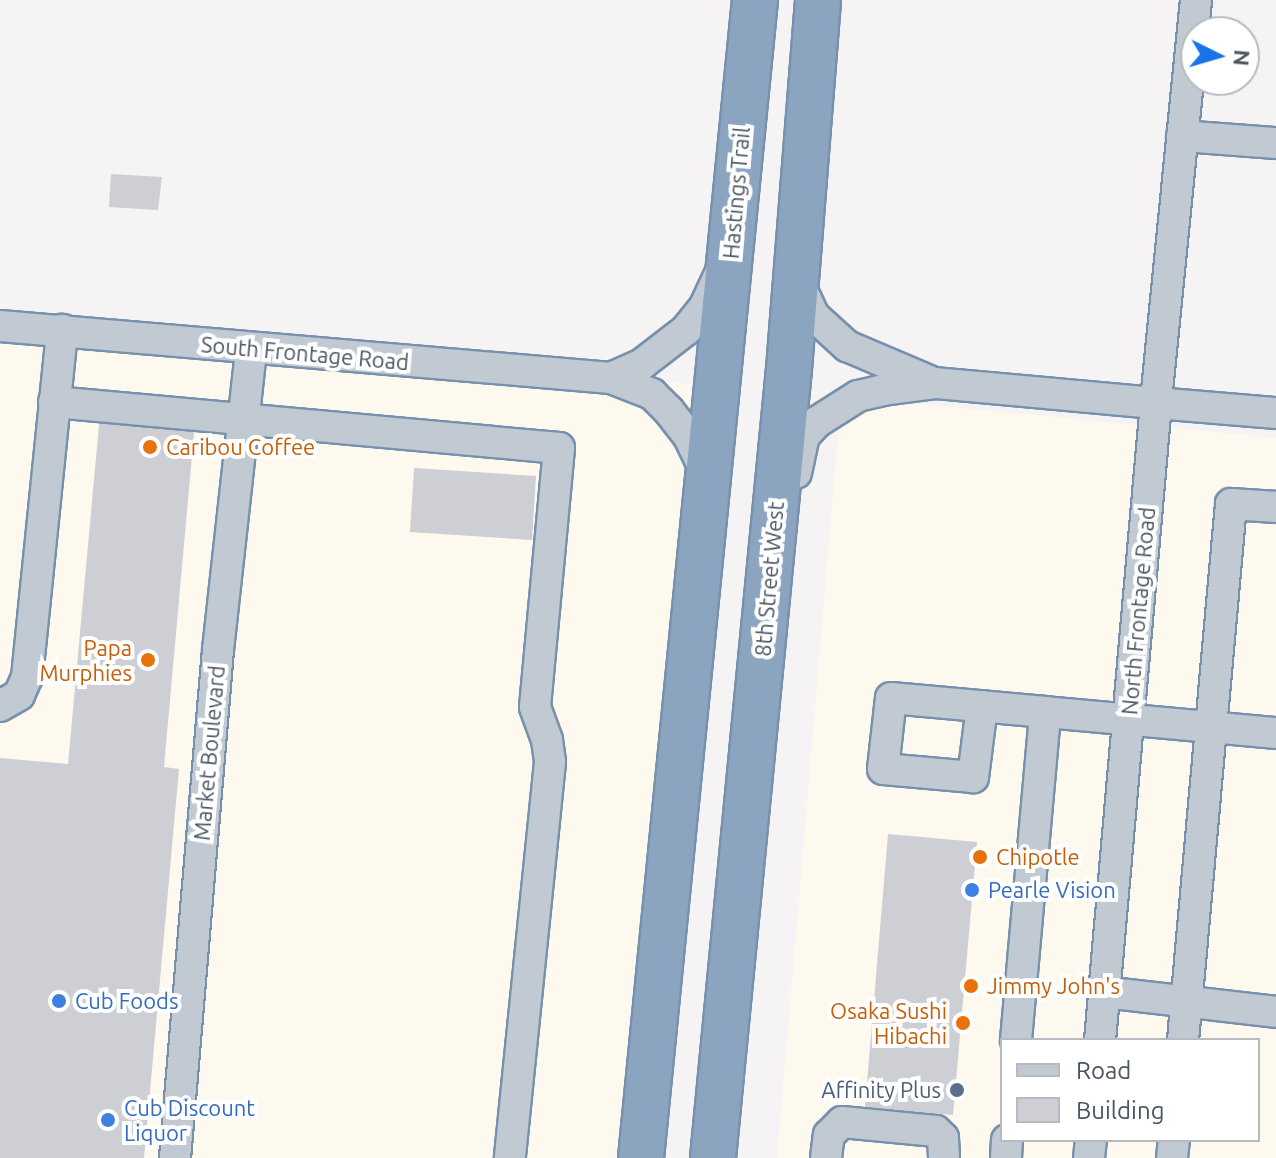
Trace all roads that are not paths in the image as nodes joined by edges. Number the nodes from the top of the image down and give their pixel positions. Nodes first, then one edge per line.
1 (755, 0) edge
2 (818, 0) edge
3 (1196, 0) edge
4 (1182, 136) junction
5 (1276, 143) edge
6 (731, 252) junction
7 (796, 279) junction
8 (0, 326) edge
9 (62, 330) junction
10 (251, 349) junction
11 (611, 378) junction
12 (935, 383) junction
13 (54, 402) junction
14 (1156, 403) junction
15 (1276, 413) edge
16 (243, 419) junction
17 (709, 478) junction
18 (1276, 507) edge
19 (0, 706) edge
20 (982, 706) dead end
21 (1045, 712) junction
22 (1128, 720) junction
23 (1211, 727) junction
24 (1276, 733) edge
25 (1104, 992) junction
26 (1186, 1004) junction
27 (728, 1010) junction
28 (1276, 1012) edge
29 (1016, 1038) edge
30 (1100, 1038) edge
31 (1183, 1038) edge
32 (175, 1158) edge
33 (510, 1158) edge
34 (641, 1158) edge
35 (713, 1158) edge
36 (826, 1158) edge
37 (944, 1158) edge

1 - 6 highway, Hastings Trail
2 - 7 highway, 8th Street West
3 - 4 street, North Frontage Road
4 - 5 street
4 - 14 street, North Frontage Road
6 - 11 street
6 - 17 highway, Hastings Trail
7 - 12 street
7 - 27 highway, 8th Street West
8 - 9 street, South Frontage Road
9 - 10 street, South Frontage Road
9 - 13 street
10 - 11 street, South Frontage Road
10 - 16 street, Market Boulevard
11 - 17 street, South Frontage Road
12 - 14 street
12 - 27 street
13 - 16 street
13 - 19 street
14 - 15 street
14 - 22 street, North Frontage Road
16 - 32 street, Market Boulevard
16 - 33 street
17 - 34 highway
18 - 23 street
20 - 21 street
21 - 22 street
21 - 29 street
22 - 23 street
22 - 25 street, North Frontage Road
23 - 24 street
23 - 26 street
25 - 26 street
25 - 30 street, North Frontage Road
26 - 28 street
26 - 31 street
27 - 35 highway, 8th Street West
36 - 37 street

